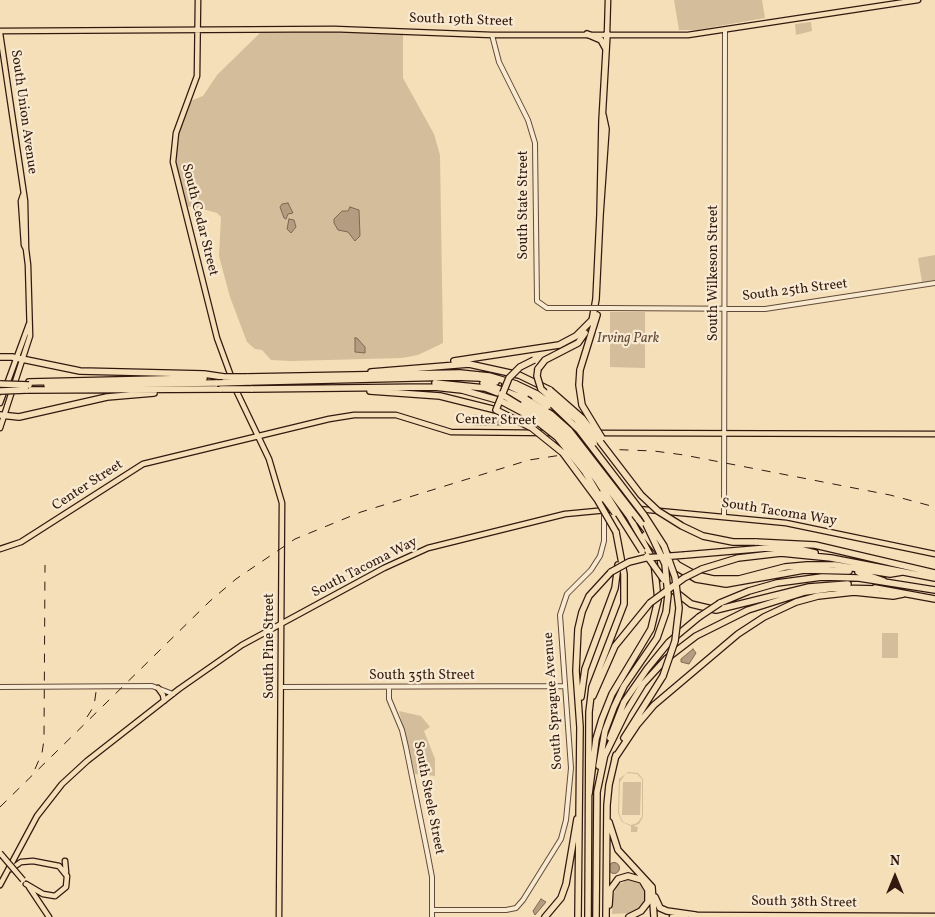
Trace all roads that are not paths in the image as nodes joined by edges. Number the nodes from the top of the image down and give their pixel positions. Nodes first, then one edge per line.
1 (198, 0) edge
2 (608, 0) edge
3 (918, 0) edge
4 (198, 30) junction
5 (725, 30) junction
6 (0, 32) edge
7 (492, 34) junction
8 (587, 34) junction
9 (608, 34) junction
10 (607, 52) junction
11 (935, 283) edge
12 (596, 299) junction
13 (538, 303) joint
14 (725, 309) junction
15 (593, 319) junction
16 (29, 323) junction
17 (581, 337) junction
18 (0, 357) edge
19 (16, 358) junction
20 (24, 360) junction
21 (400, 369) junction
22 (349, 375) junction
23 (216, 379) junction
24 (407, 379) junction
25 (248, 380) junction
26 (0, 383) edge
27 (234, 384) joint
28 (28, 386) junction
29 (406, 387) junction
30 (353, 388) junction
31 (176, 389) junction
32 (0, 391) edge
33 (501, 394) junction
34 (536, 396) junction
35 (525, 401) junction
36 (0, 403) edge
37 (496, 410) junction
38 (2, 416) edge
39 (0, 428) edge
40 (725, 433) junction
41 (935, 434) edge
42 (258, 436) junction
43 (620, 468) junction
44 (614, 474) junction
45 (590, 480) junction
46 (604, 509) junction
47 (629, 516) junction
48 (724, 516) junction
49 (616, 532) junction
50 (0, 549) edge
51 (642, 551) junction
52 (935, 554) edge
53 (620, 558) junction
54 (831, 558) junction
55 (902, 572) junction
56 (935, 573) edge
57 (935, 578) edge
58 (884, 581) junction
59 (878, 589) junction
60 (935, 590) edge
61 (903, 594) junction
62 (935, 599) edge
63 (281, 623) junction
64 (564, 686) junction
65 (0, 687) edge
66 (281, 687) junction
67 (389, 687) junction
68 (158, 688) junction
69 (173, 694) junction
70 (164, 701) junction
71 (589, 712) junction
72 (580, 727) junction
73 (604, 757) junction
74 (615, 758) junction
75 (599, 776) junction
76 (580, 779) junction
77 (588, 798) junction
78 (607, 805) junction
79 (0, 853) edge
80 (65, 861) dead end
81 (66, 873) junction
82 (3, 876) edge
83 (25, 882) junction
84 (0, 885) edge
85 (653, 889) junction
86 (432, 910) junction
87 (762, 915) edge
88 (692, 916) edge
89 (935, 916) edge
90 (49, 917) edge
91 (279, 917) edge
92 (432, 917) edge
93 (545, 917) edge
94 (578, 917) edge
95 (588, 917) edge
96 (596, 917) edge
97 (607, 917) edge
98 (629, 917) edge
99 (654, 917) edge
100 (672, 917) edge

1 - 4 main road, South Cedar Street
2 - 9 main road
3 - 5 main road, South 19th Street
4 - 6 main road, South 19th Street
4 - 7 main road, South 19th Street
4 - 27 main road, South Cedar Street
5 - 9 main road, South 19th Street
5 - 14 street, South Wilkeson Street
6 - 16 main road, South Union Avenue
7 - 8 main road, South 19th Street
7 - 13 street, South State Street
8 - 9 main road, South 19th Street
8 - 10 highway
9 - 10 highway
10 - 12 highway
11 - 14 street, South 25th Street
12 - 15 highway
12 - 43 highway, bridge
13 - 14 street, South 25th Street, bridge
14 - 40 street, South Wilkeson Street
15 - 17 highway
15 - 21 highway
16 - 19 main road, South Union Avenue
16 - 20 main road, South Union Avenue
17 - 33 highway, bridge
17 - 44 highway, bridge
18 - 19 highway
19 - 20 highway
19 - 36 main road, South Union Avenue
20 - 23 highway
20 - 38 main road, South Union Avenue
21 - 22 highway
21 - 43 highway, bridge
22 - 25 highway
22 - 34 highway
23 - 25 highway, bridge
23 - 25 highway, bridge
23 - 28 highway
24 - 25 highway
24 - 34 highway
24 - 35 highway
26 - 28 highway, bridge
27 - 42 main road, South Pine Street
28 - 31 highway
28 - 32 highway, bridge
29 - 30 highway
29 - 35 highway
29 - 45 highway, bridge
30 - 31 highway, bridge
30 - 37 highway
31 - 38 highway
33 - 37 highway, bridge
33 - 51 highway, bridge
34 - 44 highway, bridge
34 - 75 highway, bridge
35 - 47 highway, bridge
35 - 55 highway, bridge
37 - 49 highway, bridge
38 - 39 main road, South Union Avenue
40 - 41 main road, Center Street
40 - 42 main road, Center Street
40 - 48 street, South Wilkeson Street
42 - 50 main road, Center Street
42 - 63 main road, South Pine Street
43 - 56 highway, bridge
44 - 74 highway, bridge
45 - 49 highway, bridge
45 - 51 highway, bridge
46 - 48 main road, South Tacoma Way
46 - 63 main road, South Tacoma Way
46 - 64 street, South Sprague Avenue
47 - 58 highway
47 - 77 highway
48 - 52 main road, South Tacoma Way
49 - 53 highway
51 - 59 highway, bridge
53 - 71 highway
53 - 72 highway
54 - 55 highway
54 - 71 highway, bridge
54 - 72 highway, bridge
55 - 57 highway
58 - 60 highway
58 - 73 highway, bridge
59 - 61 highway
59 - 73 highway
61 - 62 highway
61 - 74 highway
63 - 66 main road, South Pine Street
63 - 69 main road, South Tacoma Way
64 - 67 street, South 35th Street
64 - 86 street, South Sprague Avenue
65 - 68 street
66 - 67 street, South 35th Street
66 - 91 main road, South Pine Street
67 - 86 street, South Steele Street
68 - 69 street
68 - 70 main road
69 - 70 main road, South Tacoma Way
70 - 82 main road, South Tacoma Way
71 - 77 highway
72 - 76 highway
73 - 75 highway
74 - 78 highway
75 - 96 highway
76 - 93 highway
76 - 94 highway
77 - 95 highway
78 - 85 highway
78 - 97 highway
79 - 83 main road, bridge
80 - 81 main road
81 - 82 main road
81 - 83 main road
82 - 84 main road, South Tacoma Way
83 - 90 main road
85 - 88 highway
85 - 99 highway
86 - 92 street, South Steele Street
87 - 88 main road, South 38th Street
87 - 89 main road, South 38th Street
88 - 100 main road, South 38th Street
97 - 98 highway

